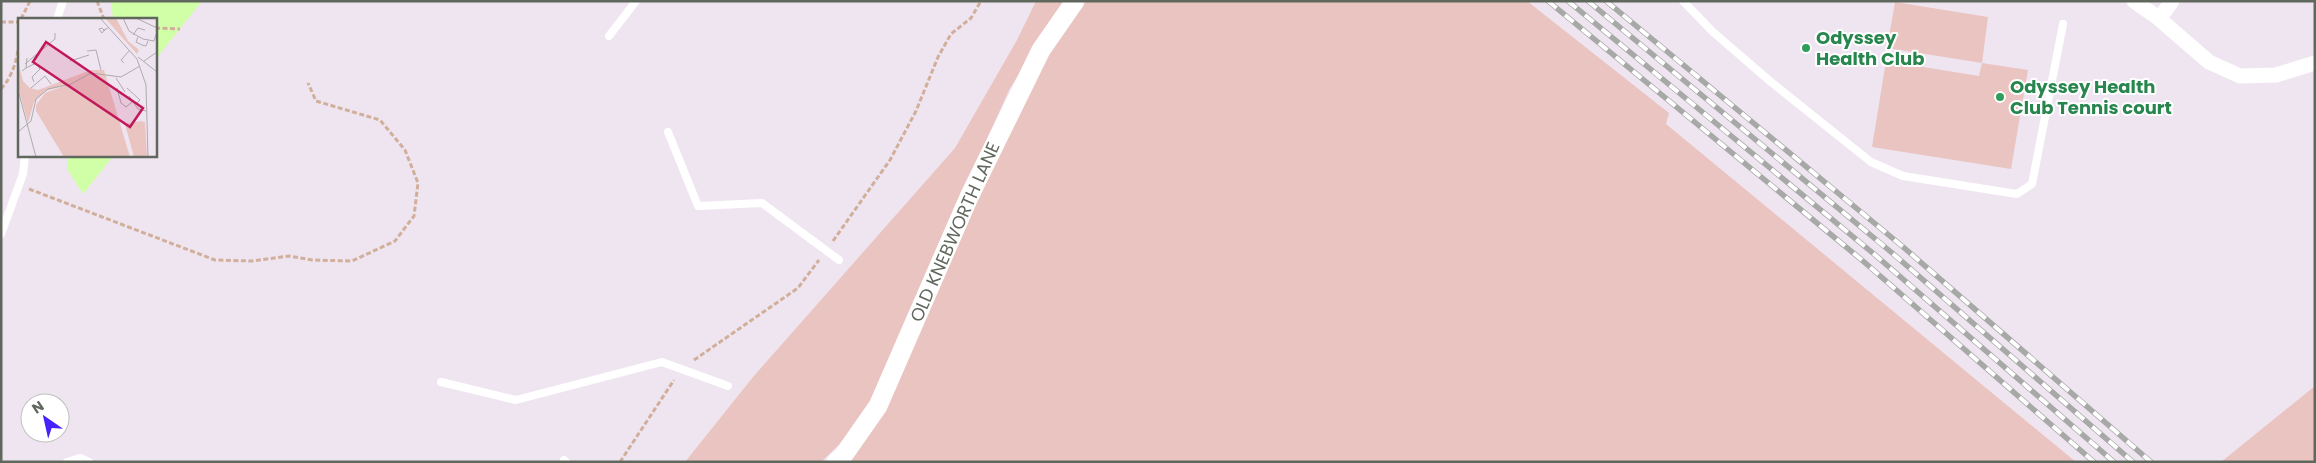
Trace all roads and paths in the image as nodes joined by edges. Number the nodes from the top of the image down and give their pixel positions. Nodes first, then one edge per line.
1 (30, 1) edge
2 (64, 1) edge
3 (97, 1) edge
4 (636, 1) edge
5 (1074, 1) edge
6 (1683, 1) edge
7 (2134, 1) edge
8 (2172, 1) edge
9 (21, 18) edge
10 (58, 18) edge
11 (104, 18) edge
12 (2159, 19) junction
13 (18, 20) edge
14 (1, 22) edge
15 (2063, 24) dead end
16 (156, 28) edge
17 (180, 29) dead end
18 (608, 36) dead end
19 (18, 53) edge
20 (2315, 63) edge
21 (308, 83) dead end
22 (1, 89) edge
23 (668, 132) dead end
24 (25, 156) edge
25 (19, 186) junction
26 (1, 234) edge
27 (839, 260) dead end
28 (441, 382) dead end
29 (728, 386) dead end
30 (67, 462) edge
31 (89, 462) edge
32 (836, 462) edge

1 - 9 path
2 - 10 lane
3 - 11 path
4 - 18 lane
5 - 32 street, OLD KNEBWORTH LANE
6 - 15 lane
7 - 12 street
8 - 12 street
12 - 20 street
13 - 14 path
16 - 17 path
19 - 22 path
21 - 25 path
23 - 27 lane
24 - 25 lane
25 - 26 lane
28 - 29 lane
30 - 31 lane

